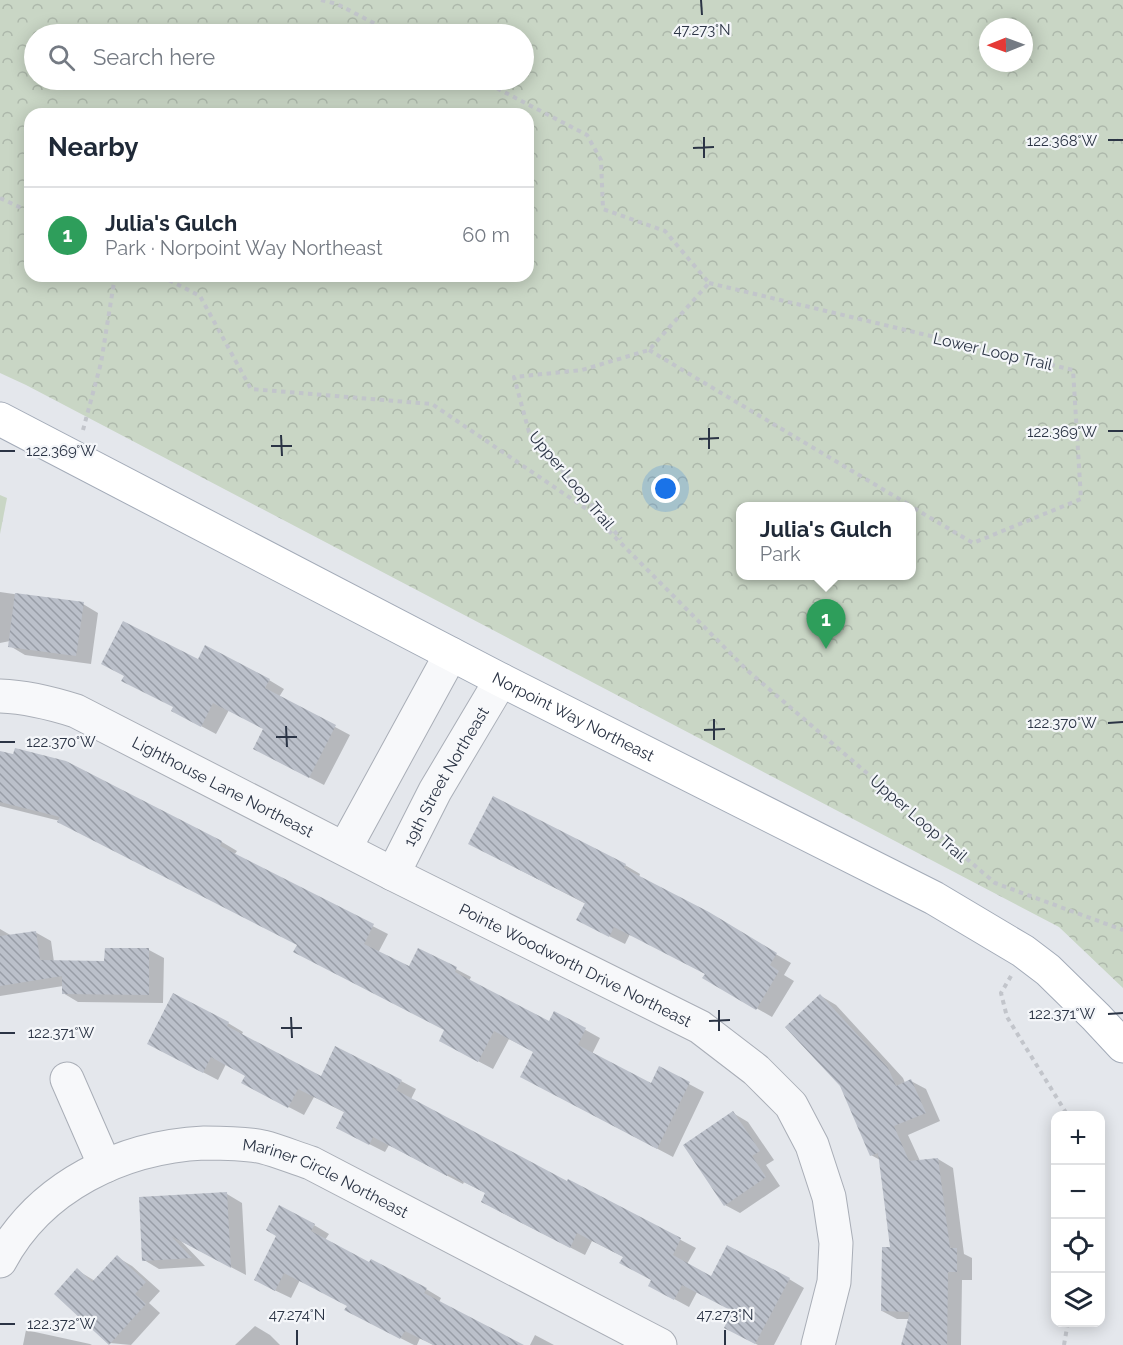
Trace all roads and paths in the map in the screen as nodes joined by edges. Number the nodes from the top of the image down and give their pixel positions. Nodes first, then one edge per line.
1 (321, 0) edge
2 (376, 24) edge
3 (500, 90) edge
4 (0, 198) edge
5 (24, 209) edge
6 (114, 282) edge
7 (173, 282) edge
8 (709, 283) junction
9 (649, 350) junction
10 (0, 419) edge
11 (75, 457) junction
12 (903, 502) edge
13 (916, 510) edge
14 (639, 560) junction
15 (452, 654) junction
16 (501, 680) junction
17 (0, 696) edge
18 (390, 767) junction
19 (435, 791) junction
20 (345, 848) junction
21 (393, 874) junction
22 (1123, 930) edge
23 (1023, 951) junction
24 (1123, 1046) edge
25 (67, 1079) dead end
26 (1065, 1111) edge
27 (105, 1166) junction
28 (0, 1261) edge
29 (1067, 1327) edge
30 (660, 1345) edge
31 (818, 1345) edge
32 (1064, 1345) edge

1 - 2 path
3 - 8 path
4 - 5 path
6 - 11 path
7 - 14 path, Upper Loop Trail
8 - 9 path
8 - 13 path, Lower Loop Trail
9 - 12 path, Lower Loop Trail
9 - 14 path, Upper Loop Trail
10 - 11 main road, Norpoint Way Northeast
11 - 15 main road, Norpoint Way Northeast
14 - 22 path, Upper Loop Trail
15 - 16 main road, Norpoint Way Northeast
15 - 18 street
16 - 19 street, 19th Street Northeast
16 - 23 main road, Norpoint Way Northeast
17 - 20 street, Lighthouse Lane Northeast
18 - 19 street
18 - 20 street
19 - 21 street, 19th Street Northeast
20 - 21 street, Pointe Woodworth Drive Northeast
21 - 31 street, Pointe Woodworth Drive Northeast
23 - 24 main road, Norpoint Way Northeast
23 - 26 path
25 - 27 street
27 - 28 street, Mariner Circle Northeast
27 - 30 street, Mariner Circle Northeast
29 - 32 path

